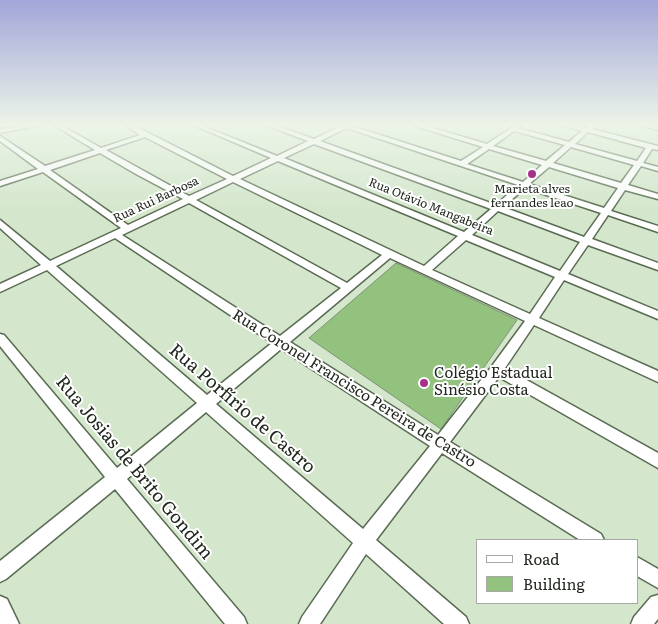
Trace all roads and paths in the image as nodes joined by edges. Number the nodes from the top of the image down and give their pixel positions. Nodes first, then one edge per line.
1 (24, 153) edge
2 (91, 153) edge
3 (105, 153) edge
4 (182, 153) edge
5 (267, 153) edge
6 (285, 153) edge
7 (348, 153) edge
8 (430, 153) edge
9 (479, 153) edge
10 (514, 153) edge
11 (559, 153) edge
12 (601, 153) edge
13 (649, 153) edge
14 (277, 157) junction
15 (548, 163) junction
16 (462, 164) junction
17 (639, 164) junction
18 (658, 169) edge
19 (42, 170) junction
20 (232, 178) junction
21 (0, 184) edge
22 (523, 184) junction
23 (624, 186) junction
24 (658, 197) edge
25 (188, 200) junction
26 (496, 208) junction
27 (606, 211) junction
28 (0, 223) edge
29 (658, 229) edge
30 (121, 231) junction
31 (465, 234) junction
32 (587, 240) junction
33 (389, 254) junction
34 (48, 266) junction
35 (658, 267) edge
36 (424, 271) junction
37 (564, 275) junction
38 (0, 288) edge
39 (349, 288) junction
40 (658, 315) edge
41 (533, 319) junction
42 (0, 338) edge
43 (281, 344) junction
44 (497, 370) junction
45 (658, 376) edge
46 (208, 404) junction
47 (440, 444) junction
48 (658, 461) edge
49 (116, 478) junction
50 (593, 539) edge
51 (365, 541) junction
52 (638, 567) edge
53 (0, 573) edge
54 (658, 579) edge
55 (658, 604) edge
56 (0, 606) edge
57 (9, 624) edge
58 (237, 624) edge
59 (309, 624) edge
60 (459, 624) edge
61 (641, 624) edge

1 - 19 street, Rua Coronel Francisco Pereira de Castro
2 - 19 street
3 - 25 street
4 - 20 street
5 - 14 street, Rua Otávio Mangabeira
6 - 14 street, Rua Rui Barbosa
7 - 26 street
8 - 16 street
9 - 16 street
10 - 15 street
11 - 15 street
12 - 17 street
13 - 17 street
14 - 20 street, Rua Rui Barbosa
14 - 31 street, Rua Otávio Mangabeira
15 - 22 street
15 - 23 street
16 - 22 street
17 - 18 street
17 - 23 street
19 - 21 street
19 - 30 street, Rua Coronel Francisco Pereira de Castro
20 - 25 street, Rua Rui Barbosa
20 - 33 street
22 - 26 street
22 - 27 street
23 - 24 street
23 - 27 street
25 - 30 street, Rua Rui Barbosa
25 - 39 street
26 - 31 street
26 - 32 street
27 - 29 street
27 - 32 street
28 - 34 street, Rua Porfírio de Castro
30 - 34 street, Rua Rui Barbosa
30 - 43 street, Rua Coronel Francisco Pereira de Castro
31 - 36 street
31 - 37 street, Rua Otávio Mangabeira
32 - 35 street
32 - 37 street
33 - 36 street
33 - 39 street
34 - 38 street, Rua Rui Barbosa
34 - 46 street, Rua Porfírio de Castro
36 - 41 street
37 - 40 street, Rua Otávio Mangabeira
37 - 41 street
39 - 43 street
41 - 44 street
41 - 45 street
42 - 49 street, Rua Josias de Brito Gondim
43 - 46 street
43 - 47 street, Rua Coronel Francisco Pereira de Castro
44 - 47 street
44 - 48 street
46 - 49 street
46 - 51 street, Rua Porfírio de Castro
47 - 50 street, Rua Coronel Francisco Pereira de Castro
47 - 51 street
49 - 53 street
49 - 58 street, Rua Josias de Brito Gondim
51 - 59 street
51 - 60 street, Rua Porfírio de Castro
52 - 54 street
55 - 61 street
56 - 57 street

